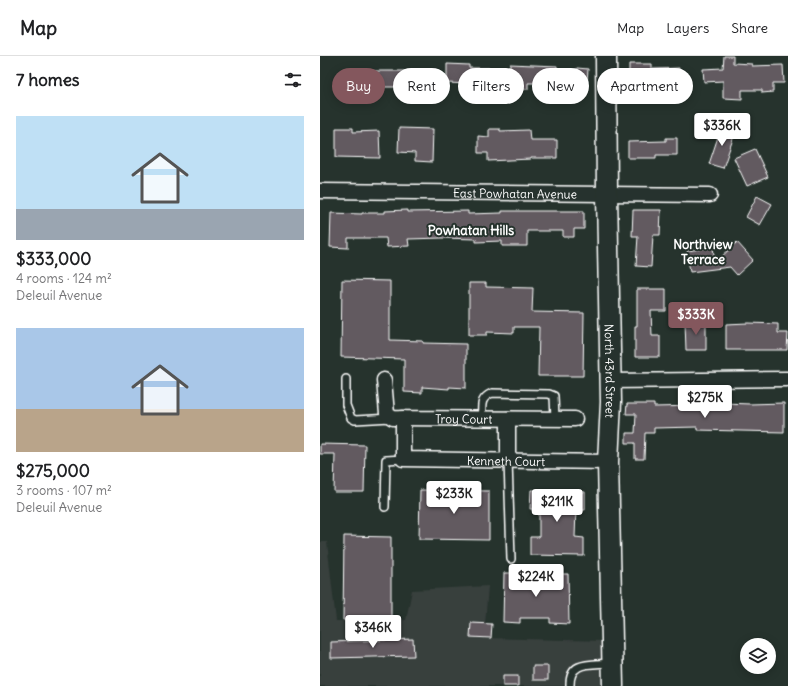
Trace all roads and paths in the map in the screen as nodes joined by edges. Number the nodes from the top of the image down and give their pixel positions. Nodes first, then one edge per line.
1 (606, 56) edge
2 (320, 191) edge
3 (607, 194) junction
4 (710, 195) dead end
5 (346, 379) dead end
6 (787, 379) dead end
7 (384, 380) dead end
8 (611, 381) junction
9 (398, 418) junction
10 (482, 419) junction
11 (508, 419) junction
12 (555, 419) junction
13 (575, 419) dead end
14 (403, 460) junction
15 (508, 460) junction
16 (608, 462) junction
17 (385, 507) dead end
18 (511, 559) dead end
19 (613, 663) junction
20 (570, 686) edge
21 (613, 686) edge

1 - 3 street, North 43rd Street
2 - 3 street, East Powhatan Avenue
3 - 4 street, East Powhatan Avenue
3 - 8 street, North 43rd Street
5 - 9 lane
6 - 8 street
7 - 9 street
8 - 16 street, North 43rd Street
9 - 10 street, Troy Court
9 - 14 street
10 - 11 street, Troy Court
10 - 12 lane
11 - 12 street, Troy Court
11 - 15 street
12 - 13 street, Troy Court
14 - 15 street, Kenneth Court
14 - 17 lane
15 - 16 street, Kenneth Court
15 - 18 lane
16 - 19 street, North 43rd Street
19 - 20 lane
19 - 21 street, North 43rd Street

